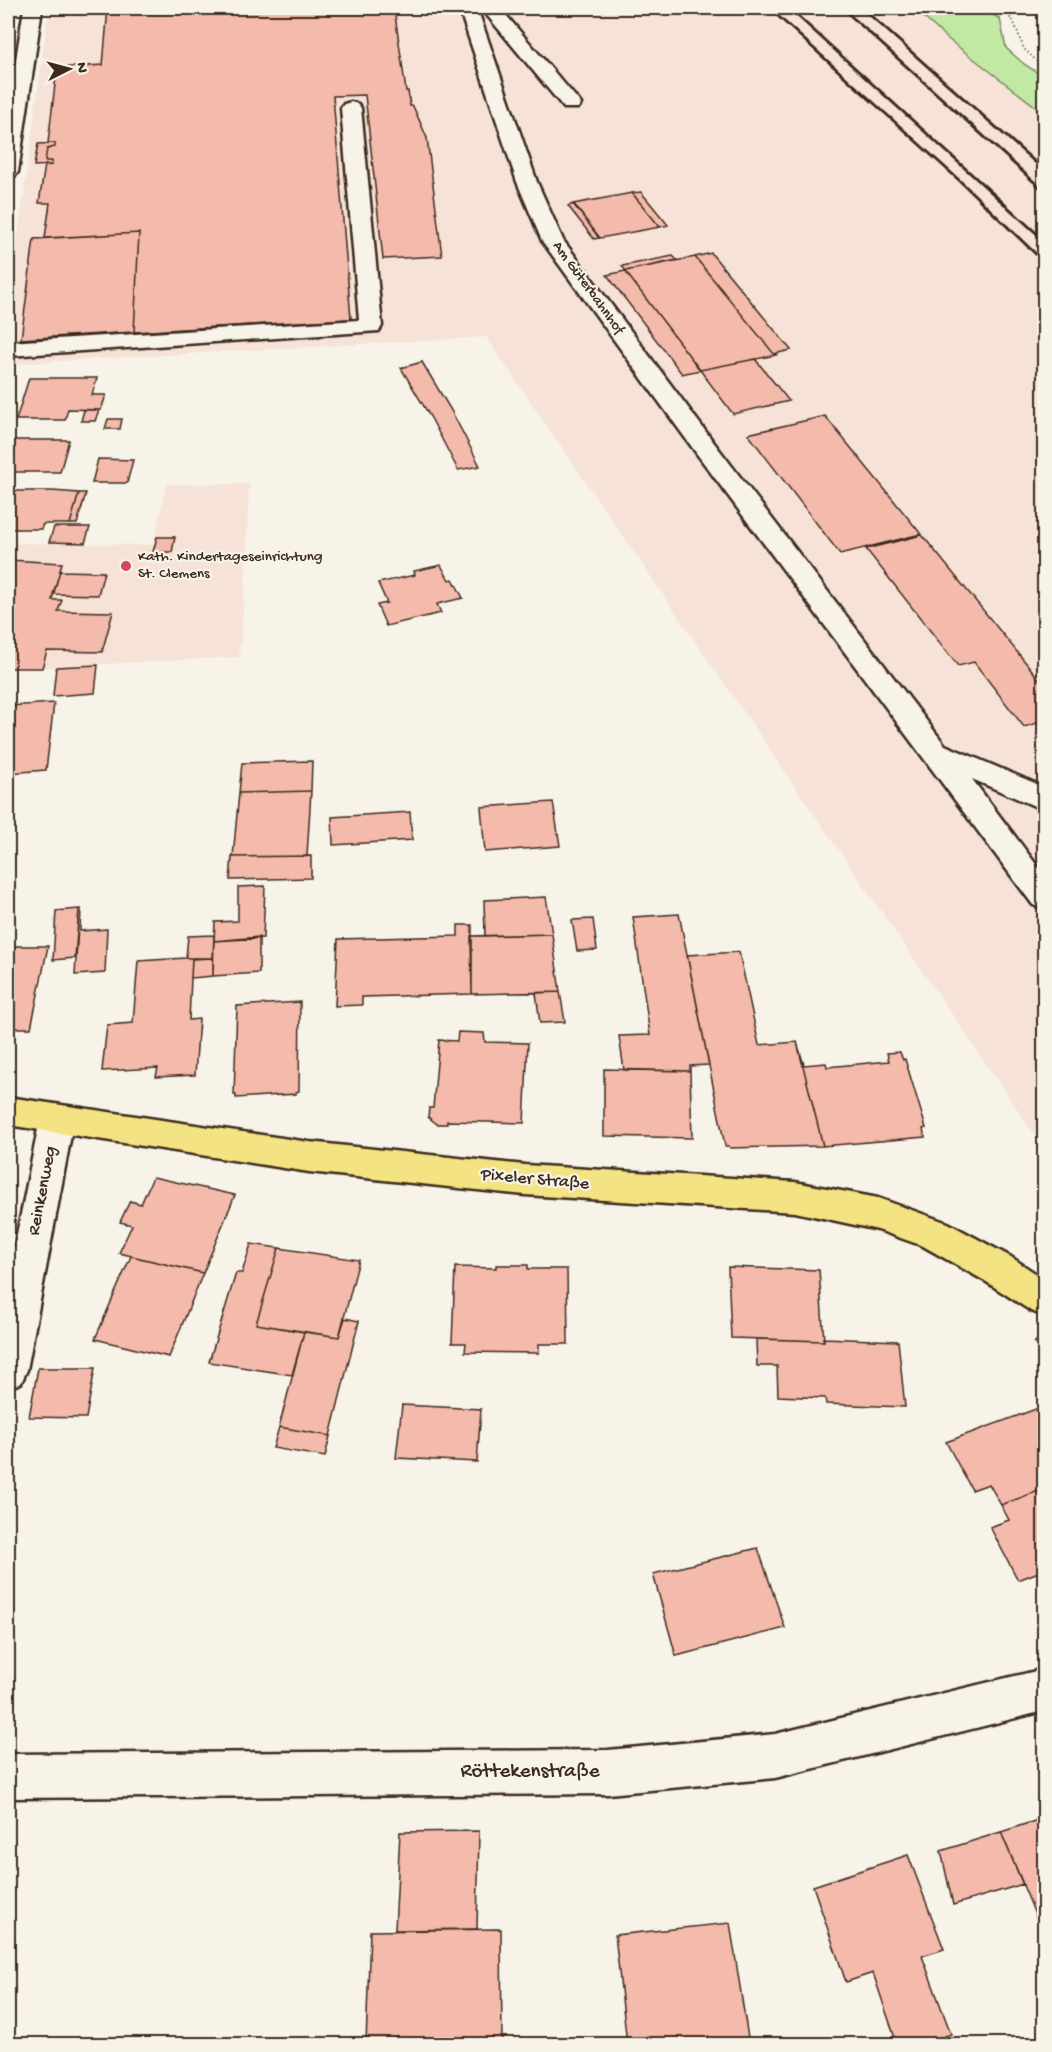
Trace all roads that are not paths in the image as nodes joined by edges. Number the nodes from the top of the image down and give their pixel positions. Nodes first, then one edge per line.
1 (33, 8) edge
2 (468, 8) edge
3 (492, 10) dead end
4 (571, 104) dead end
5 (351, 108) dead end
6 (8, 172) edge
7 (8, 349) edge
8 (936, 752) junction
9 (1044, 799) edge
10 (1044, 897) edge
11 (8, 1110) edge
12 (57, 1119) junction
13 (1044, 1299) edge
14 (8, 1370) edge
15 (1044, 1690) edge
16 (8, 1776) edge

1 - 6 street
2 - 8 street, Am Güterbahnhof
3 - 4 street
5 - 7 street
8 - 9 street
8 - 10 street, Am Güterbahnhof
11 - 12 main road, Pixeler Straße
12 - 13 main road, Pixeler Straße
12 - 14 street, Reinkenweg
15 - 16 street, Röttekenstraße

